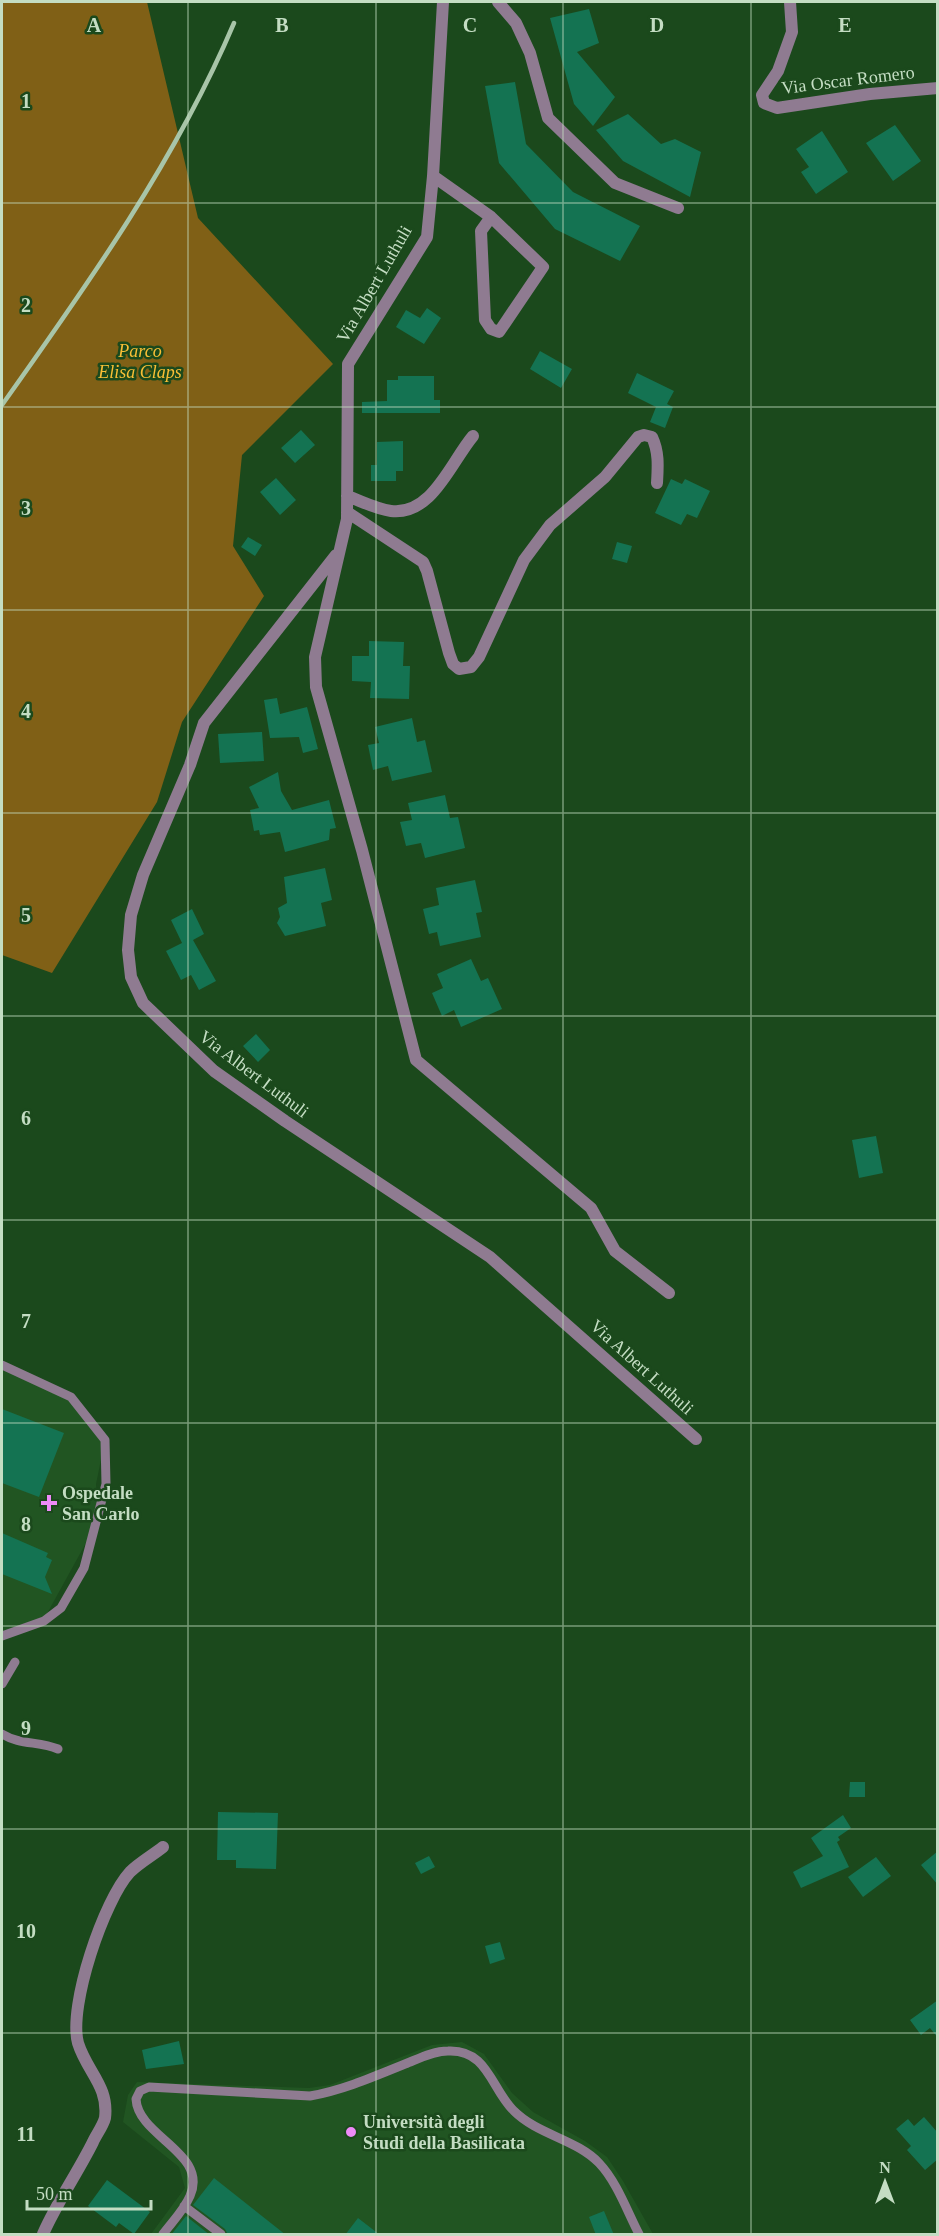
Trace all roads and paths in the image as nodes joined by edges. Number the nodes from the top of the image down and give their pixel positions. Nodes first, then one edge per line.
1 (443, 2) edge
2 (498, 2) edge
3 (790, 2) edge
4 (938, 88) edge
5 (433, 176) junction
6 (678, 208) dead end
7 (491, 218) junction
8 (473, 436) dead end
9 (657, 483) dead end
10 (347, 496) junction
11 (347, 512) junction
12 (338, 552) junction
13 (669, 1293) dead end
14 (2, 1365) edge
15 (696, 1439) dead end
16 (2, 1636) edge
17 (15, 1662) dead end
18 (2, 1684) edge
19 (2, 1734) edge
20 (58, 1749) dead end
21 (163, 1847) dead end
22 (184, 2206) junction
23 (44, 2235) edge
24 (163, 2235) edge
25 (221, 2235) edge
26 (639, 2235) edge

1 - 5 street, Via Albert Luthuli
2 - 6 street
3 - 4 street, Via Oscar Romero
5 - 7 street
5 - 10 street, Via Albert Luthuli
7 - 7 street
8 - 10 street
9 - 11 street
10 - 11 street, Via Albert Luthuli
11 - 12 street, Via Albert Luthuli
12 - 13 street, Via Albert Luthuli
12 - 15 street, Via Albert Luthuli
14 - 16 lane
17 - 18 lane
19 - 20 lane
21 - 23 street
22 - 24 lane
22 - 25 lane
22 - 26 lane

